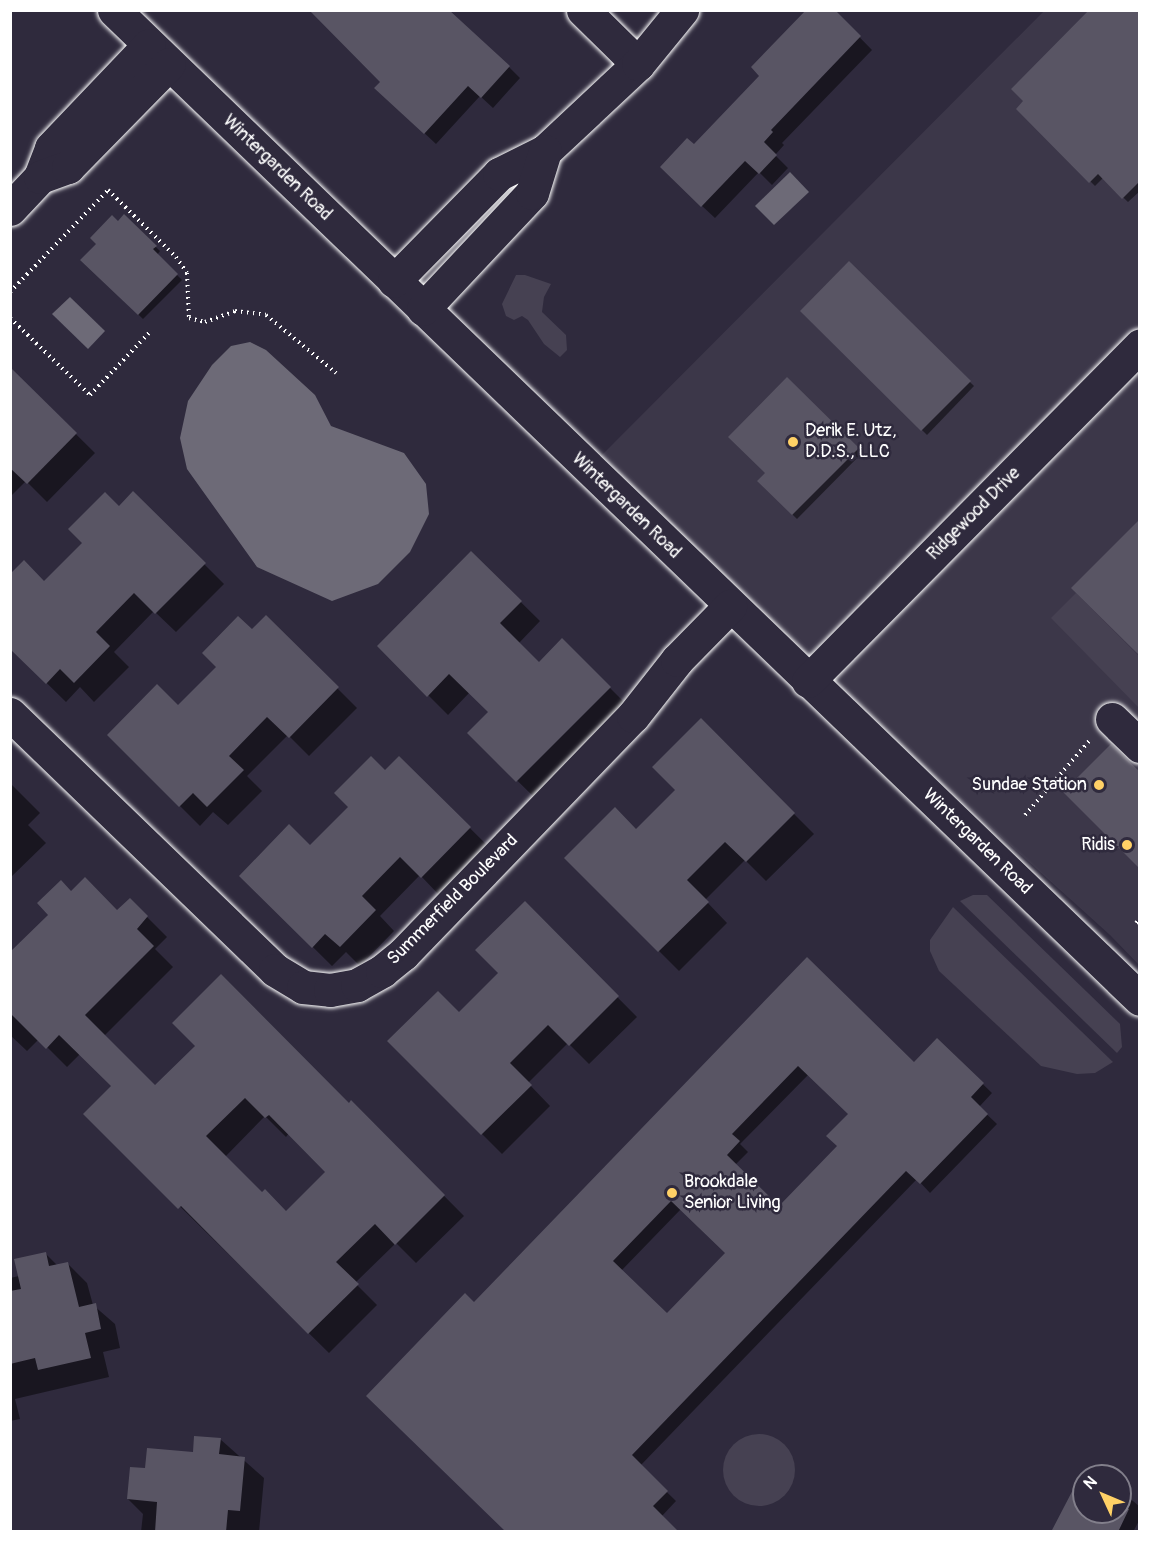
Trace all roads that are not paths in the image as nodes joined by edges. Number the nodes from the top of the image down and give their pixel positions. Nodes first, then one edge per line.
1 (114, 10) edge
2 (583, 10) edge
3 (682, 10) edge
4 (159, 55) junction
5 (638, 64) junction
6 (545, 151) junction
7 (10, 208) edge
8 (394, 281) junction
9 (423, 309) junction
10 (1140, 346) edge
11 (730, 606) junction
12 (808, 681) junction
13 (10, 714) edge
14 (1112, 719) road end
15 (1140, 746) edge
16 (1140, 999) edge

1 - 4 street, Wintergarden Road
2 - 5 street
3 - 5 street
4 - 7 street
4 - 8 street, Wintergarden Road
5 - 6 street
6 - 8 street
6 - 9 street
8 - 9 street, Wintergarden Road
9 - 11 street, Wintergarden Road
10 - 12 street, Ridgewood Drive
11 - 12 street, Wintergarden Road
11 - 13 street, Summerfield Boulevard
12 - 16 street, Wintergarden Road
14 - 15 street

